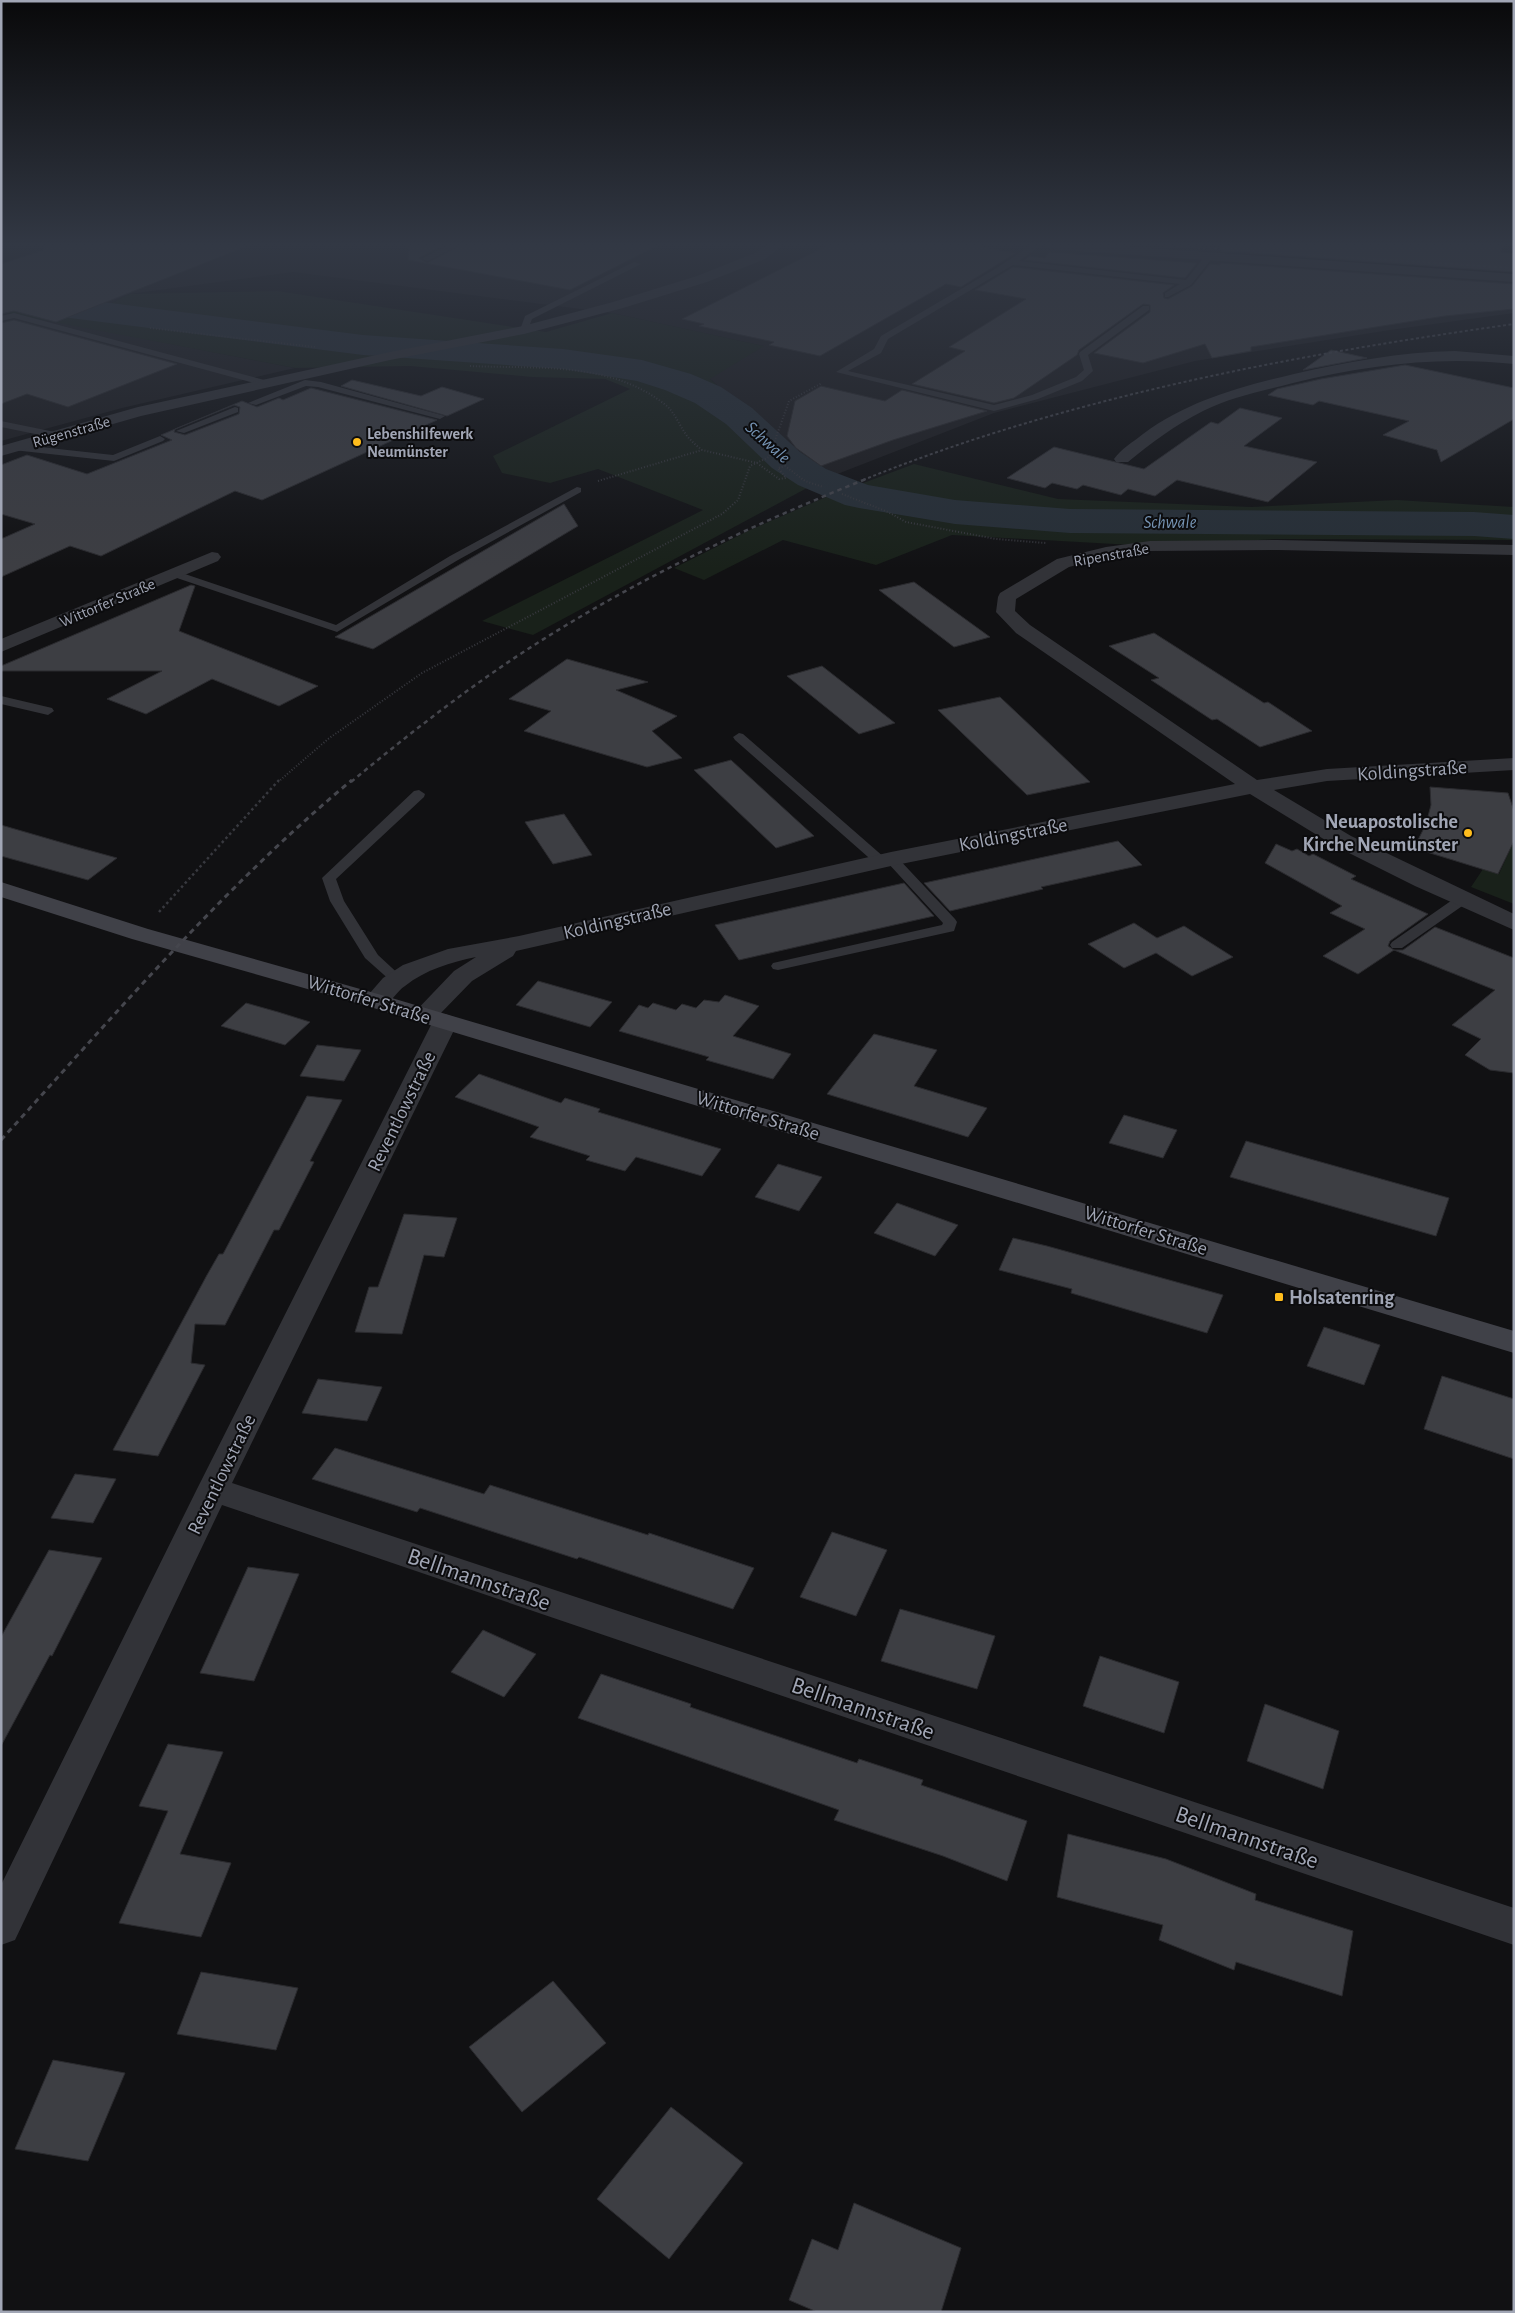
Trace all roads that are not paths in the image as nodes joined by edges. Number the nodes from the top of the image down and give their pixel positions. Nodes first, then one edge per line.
1 (154, 353) edge
2 (406, 353) edge
3 (874, 353) edge
4 (1084, 353) edge
5 (1514, 360) edge
6 (304, 379) junction
7 (265, 383) junction
8 (253, 403) dead end
9 (235, 410) dead end
10 (440, 416) dead end
11 (1, 424) edge
12 (181, 431) dead end
13 (55, 435) junction
14 (160, 439) dead end
15 (7, 449) edge
16 (1122, 459) dead end
17 (577, 490) road end
18 (1514, 550) edge
19 (212, 557) dead end
20 (175, 574) junction
21 (1, 646) edge
22 (1, 700) edge
23 (48, 712) dead end
24 (739, 737) dead end
25 (1514, 764) edge
26 (1253, 787) junction
27 (419, 794) dead end
28 (886, 860) junction
29 (1, 889) edge
30 (1463, 899) junction
31 (1514, 923) edge
32 (518, 943) junction
33 (1397, 945) dead end
34 (778, 966) dead end
35 (397, 979) junction
36 (376, 1001) junction
37 (434, 1019) junction
38 (1514, 1342) edge
39 (213, 1489) junction
40 (1, 1927) edge
41 (1514, 1927) edge

1 - 7 lane
2 - 6 street, Rügenstraße
3 - 4 lane
5 - 16 street
6 - 7 street, Rügenstraße
6 - 8 lane
6 - 10 lane
7 - 13 street, Rügenstraße
9 - 12 lane
11 - 13 lane
13 - 15 street, Rügenstraße
14 - 15 lane
17 - 20 lane
18 - 26 street, Ripenstraße
19 - 20 street, Wittorfer Straße
20 - 21 street, Wittorfer Straße
22 - 23 lane
24 - 28 lane
25 - 26 street, Koldingstraße
26 - 28 street, Koldingstraße
26 - 30 street
27 - 35 lane
28 - 32 street, Koldingstraße
28 - 34 lane
29 - 36 street, Wittorfer Straße
30 - 31 street
30 - 33 lane
32 - 35 street, Koldingstraße
32 - 37 street, Koldingstraße
35 - 36 street, Koldingstraße
36 - 37 street, Wittorfer Straße
37 - 38 street, Wittorfer Straße
37 - 39 street, Reventlowstraße
39 - 40 street, Reventlowstraße
39 - 41 street, Bellmannstraße

